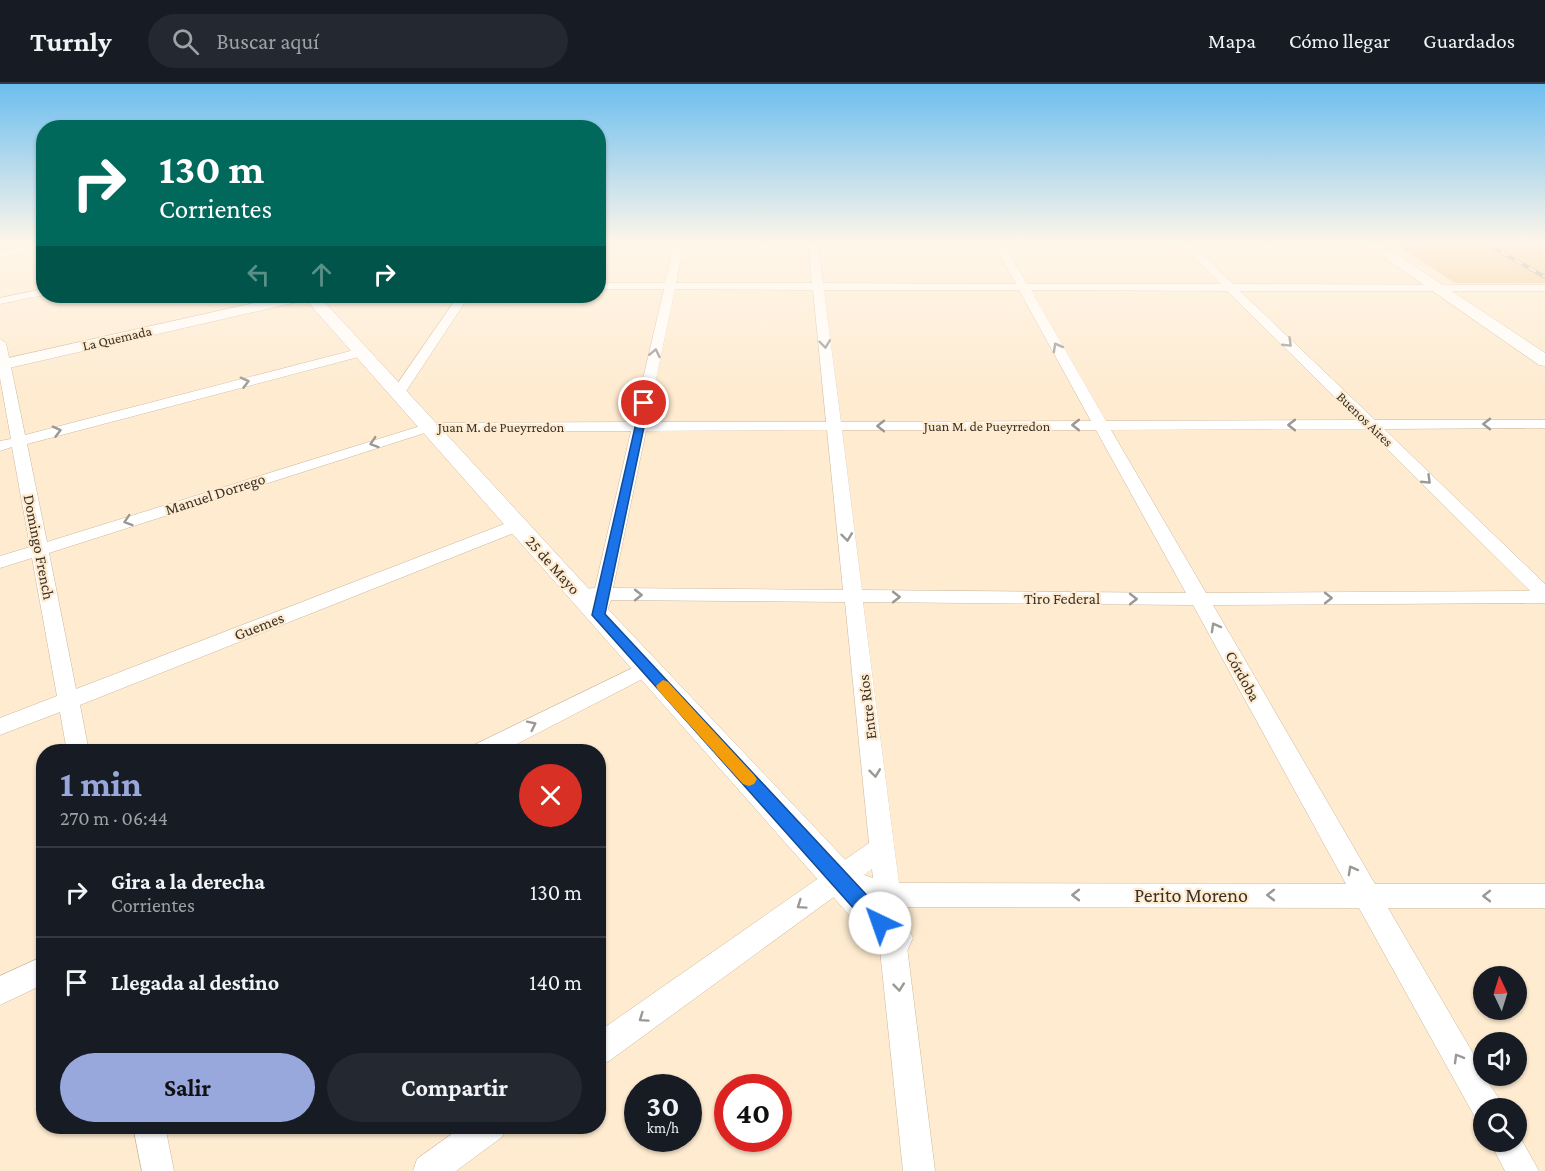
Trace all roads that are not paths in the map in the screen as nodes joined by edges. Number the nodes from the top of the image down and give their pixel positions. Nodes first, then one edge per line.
1 (31, 295) edge
2 (668, 295) edge
3 (819, 295) edge
4 (1027, 295) edge
5 (1237, 295) edge
6 (1447, 295) edge
7 (1466, 295) edge
8 (0, 301) edge
9 (273, 303) edge
10 (317, 303) edge
11 (458, 303) edge
12 (0, 343) edge
13 (1545, 346) edge
14 (362, 352) junction
15 (1545, 361) edge
16 (2, 364) edge
17 (398, 393) junction
18 (1371, 424) junction
19 (1545, 424) edge
20 (1101, 425) junction
21 (639, 426) junction
22 (834, 426) junction
23 (430, 427) junction
24 (19, 441) junction
25 (0, 446) edge
26 (518, 525) junction
27 (39, 549) junction
28 (0, 561) edge
29 (1545, 596) edge
30 (854, 597) junction
31 (1199, 599) junction
32 (594, 601) junction
33 (647, 668) junction
34 (68, 700) junction
35 (0, 727) edge
36 (76, 744) edge
37 (496, 744) edge
38 (883, 847) junction
39 (839, 878) junction
40 (889, 894) junction
41 (1367, 896) junction
42 (1545, 896) edge
43 (894, 938) junction
44 (36, 973) edge
45 (0, 991) edge
46 (606, 1044) edge
47 (1481, 1098) edge
48 (151, 1134) edge
49 (480, 1134) edge
50 (1512, 1152) edge
51 (158, 1171) edge
52 (429, 1171) edge
53 (919, 1171) edge
54 (1523, 1171) edge

1 - 8 street
21 -> 2 street
3 -> 22 street, Entre Ríos
20 -> 4 street, Córdoba
5 -> 18 street, Buenos Aires
6 - 15 street
7 - 13 street
9 - 16 street, La Quemada
10 - 14 street, 25 de Mayo
11 - 17 street
12 - 16 street, Domingo French
14 - 17 street, 25 de Mayo
24 -> 14 street
16 - 24 street, Domingo French
17 - 23 street, 25 de Mayo
19 -> 18 street, Juan M. de Pueyrredon
18 -> 20 street, Juan M. de Pueyrredon
18 -> 29 street, Buenos Aires
20 -> 22 street, Juan M. de Pueyrredon
20 - 31 street, Córdoba
21 - 22 street, Juan M. de Pueyrredon
21 - 23 street, Juan M. de Pueyrredon
21 - 32 street
22 -> 30 street, Entre Ríos
23 - 26 street, 25 de Mayo
23 -> 27 street, Manuel Dorrego
24 - 25 street
24 - 27 street, Domingo French
26 - 32 street, 25 de Mayo
26 - 34 street, Guemes
27 - 28 street, Manuel Dorrego
27 - 34 street, Domingo French
31 -> 29 street, Tiro Federal
30 -> 31 street, Tiro Federal
32 -> 30 street, Tiro Federal
30 -> 38 street, Entre Ríos
41 -> 31 street, Córdoba
32 - 33 street, 25 de Mayo
37 -> 33 street
33 - 39 street, 25 de Mayo
34 - 35 street, Guemes
34 - 36 street, Domingo French
38 - 39 street
38 - 40 street, Entre Ríos
39 - 40 street, Perito Moreno
39 - 43 street, 25 de Mayo
39 -> 46 street
41 -> 40 street, Perito Moreno
40 - 43 street, Entre Ríos
42 -> 41 street, Perito Moreno
47 -> 41 street, Córdoba
43 -> 53 street, Entre Ríos
44 - 45 street
48 - 51 street
49 - 52 street
50 - 54 street

